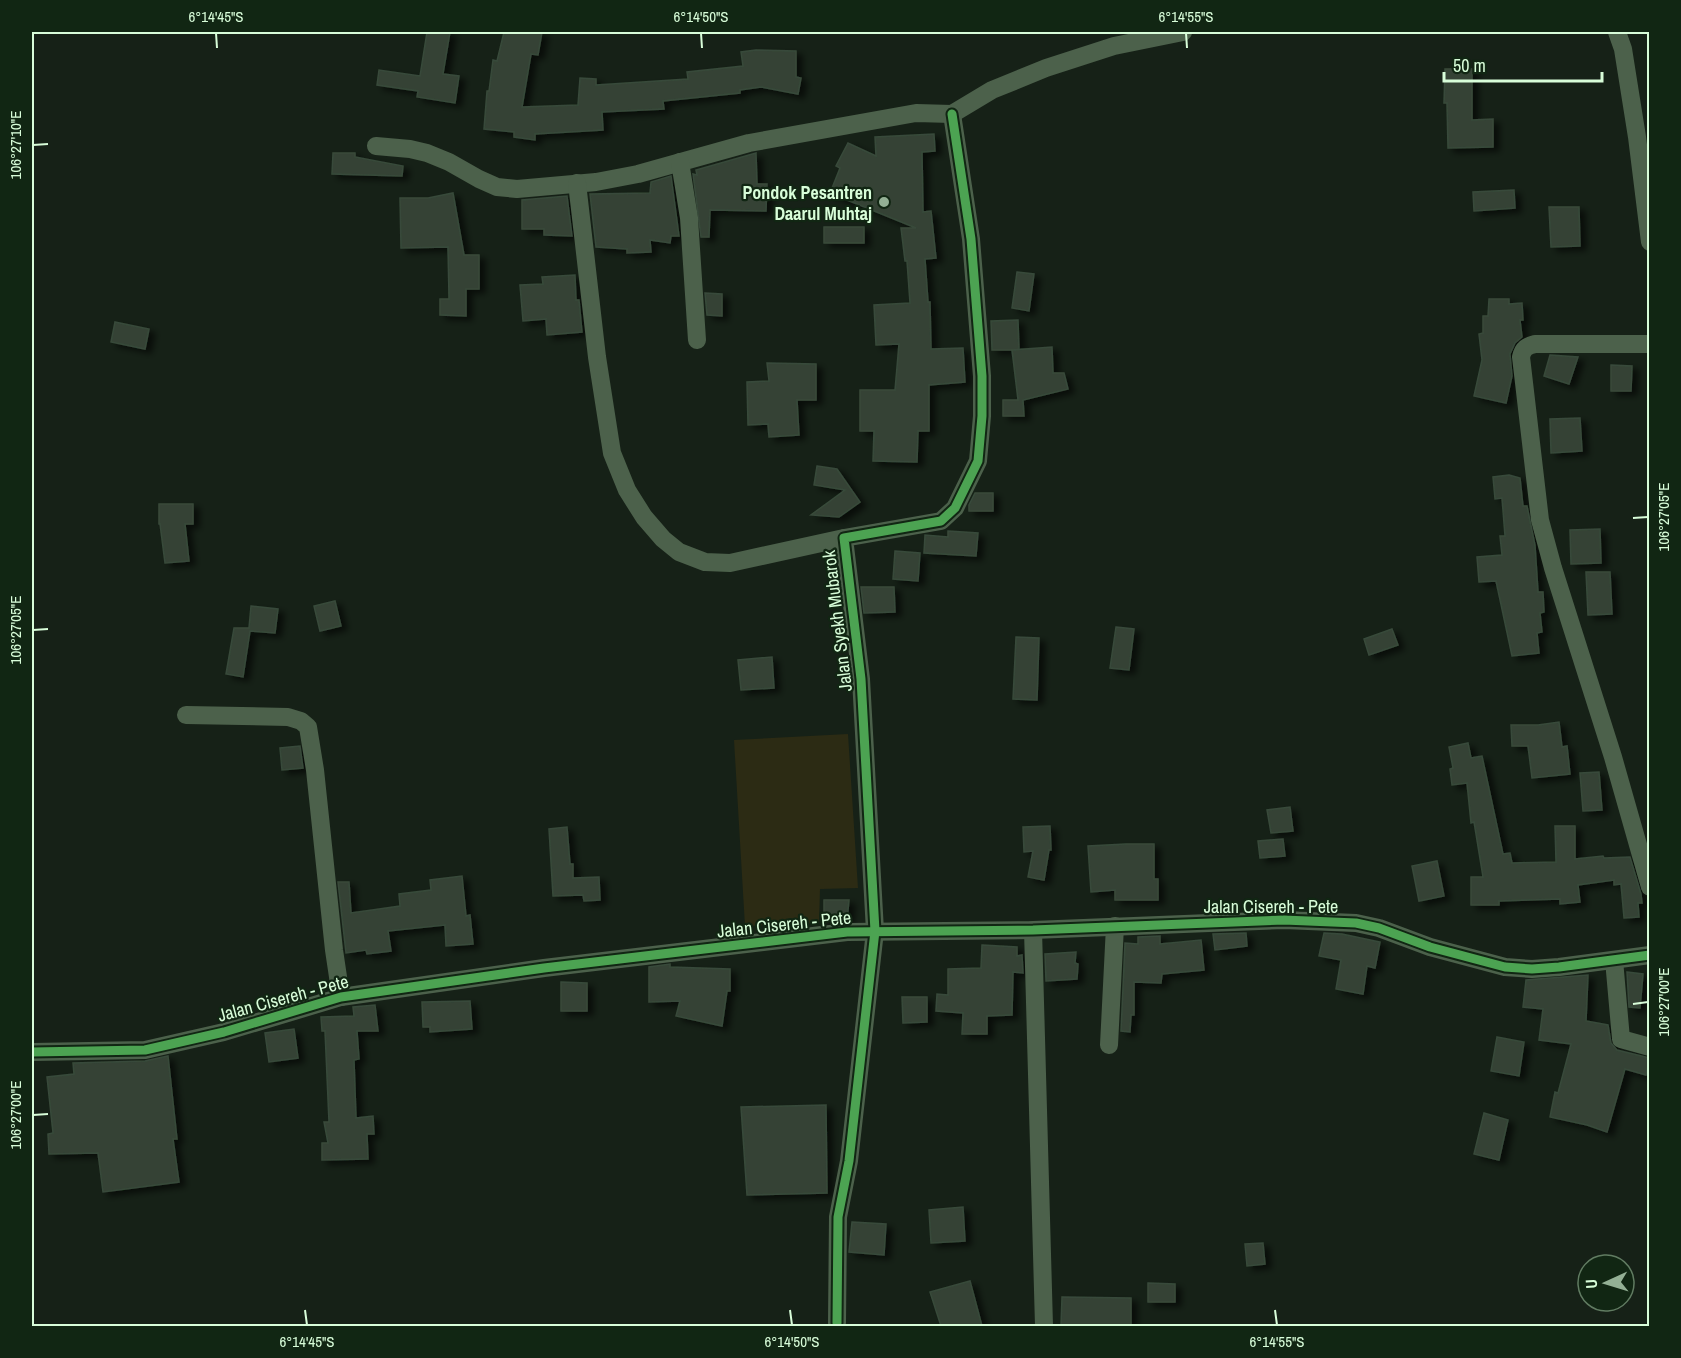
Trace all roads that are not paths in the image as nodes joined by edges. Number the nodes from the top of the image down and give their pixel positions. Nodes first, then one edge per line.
1 (1183, 32) edge
2 (1617, 32) edge
3 (1113, 39) edge
4 (952, 114) junction
5 (376, 146) dead end
6 (680, 162) junction
7 (577, 183) junction
8 (1650, 242) edge
9 (698, 340) dead end
10 (1650, 344) edge
11 (844, 538) junction
12 (186, 715) dead end
13 (1650, 888) edge
14 (1115, 926) junction
15 (1033, 930) junction
16 (875, 931) junction
17 (1650, 955) edge
18 (1614, 960) junction
19 (341, 997) junction
20 (1108, 1045) dead end
21 (1650, 1047) edge
22 (32, 1052) edge
23 (837, 1323) dead end
24 (1044, 1326) edge

1 - 3 street
2 - 8 street
3 - 4 street
4 - 6 street
4 - 11 street, Jalan Syekh Mubarok
5 - 7 street
6 - 7 street
6 - 9 street
7 - 11 street
10 - 13 street
11 - 16 street, Jalan Syekh Mubarok
12 - 19 street
14 - 15 street, Jalan Cisereh - Pete
14 - 18 street, Jalan Cisereh - Pete
14 - 20 street
15 - 16 street, Jalan Cisereh - Pete
15 - 24 street
16 - 19 street, Jalan Cisereh - Pete
16 - 23 street, Jalan Syekh Mubarok
17 - 18 street, Jalan Cisereh - Pete
18 - 21 street
19 - 22 street, Jalan Cisereh - Pete

